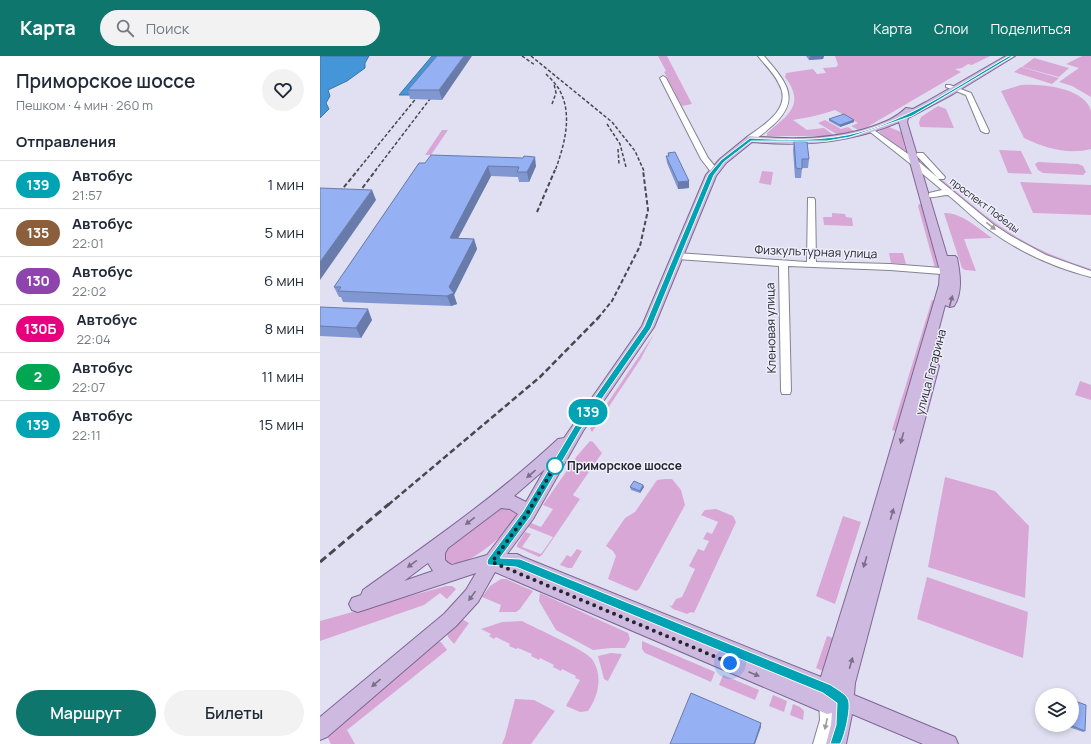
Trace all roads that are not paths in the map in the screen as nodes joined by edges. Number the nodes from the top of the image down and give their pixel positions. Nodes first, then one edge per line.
1 (762, 56) edge
2 (1000, 56) edge
3 (1011, 56) edge
4 (663, 78) dead end
5 (951, 87) junction
6 (907, 116) junction
7 (871, 130) junction
8 (985, 131) dead end
9 (750, 139) junction
10 (923, 168) junction
11 (714, 170) junction
12 (950, 193) junction
13 (932, 195) junction
14 (811, 200) dead end
15 (676, 256) junction
16 (783, 263) junction
17 (812, 264) junction
18 (1091, 267) edge
19 (950, 271) junction
20 (1091, 274) edge
21 (786, 391) dead end
22 (578, 427) junction
23 (497, 501) junction
24 (527, 514) junction
25 (443, 542) junction
26 (492, 562) junction
27 (451, 572) junction
28 (832, 698) junction
29 (320, 730) edge
30 (821, 744) edge
31 (836, 744) edge
32 (948, 744) edge

1 - 9 street
2 - 5 main road
3 - 5 main road
4 - 11 street
5 - 6 main road
5 - 8 street
6 - 7 main road
6 - 10 main road, улица Гагарина
7 - 9 main road
7 - 10 street
9 - 11 main road
10 - 12 street, проспект Победы
10 - 13 main road, улица Гагарина
10 - 18 street, проспект Победы
10 - 19 main road, улица Гагарина
11 - 15 main road
12 - 13 street
12 -> 20 street, проспект Победы
13 - 19 main road, улица Гагарина
14 - 17 street
15 - 16 street, Физкультурная улица
15 - 22 main road
16 - 17 street, Физкультурная улица
16 - 21 street, Кленовая улица
17 - 19 street, Физкультурная улица
19 -> 28 main road, улица Гагарина
28 -> 19 main road, улица Гагарина
22 -> 23 main road
22 - 24 main road
23 - 24 main road
23 -> 25 main road
24 - 26 main road
25 - 27 main road
25 -> 27 main road
26 - 27 main road
26 - 28 main road
26 -> 29 main road
28 -> 30 street, улица Гагарина
28 - 31 main road, улица Гагарина
28 - 32 main road

